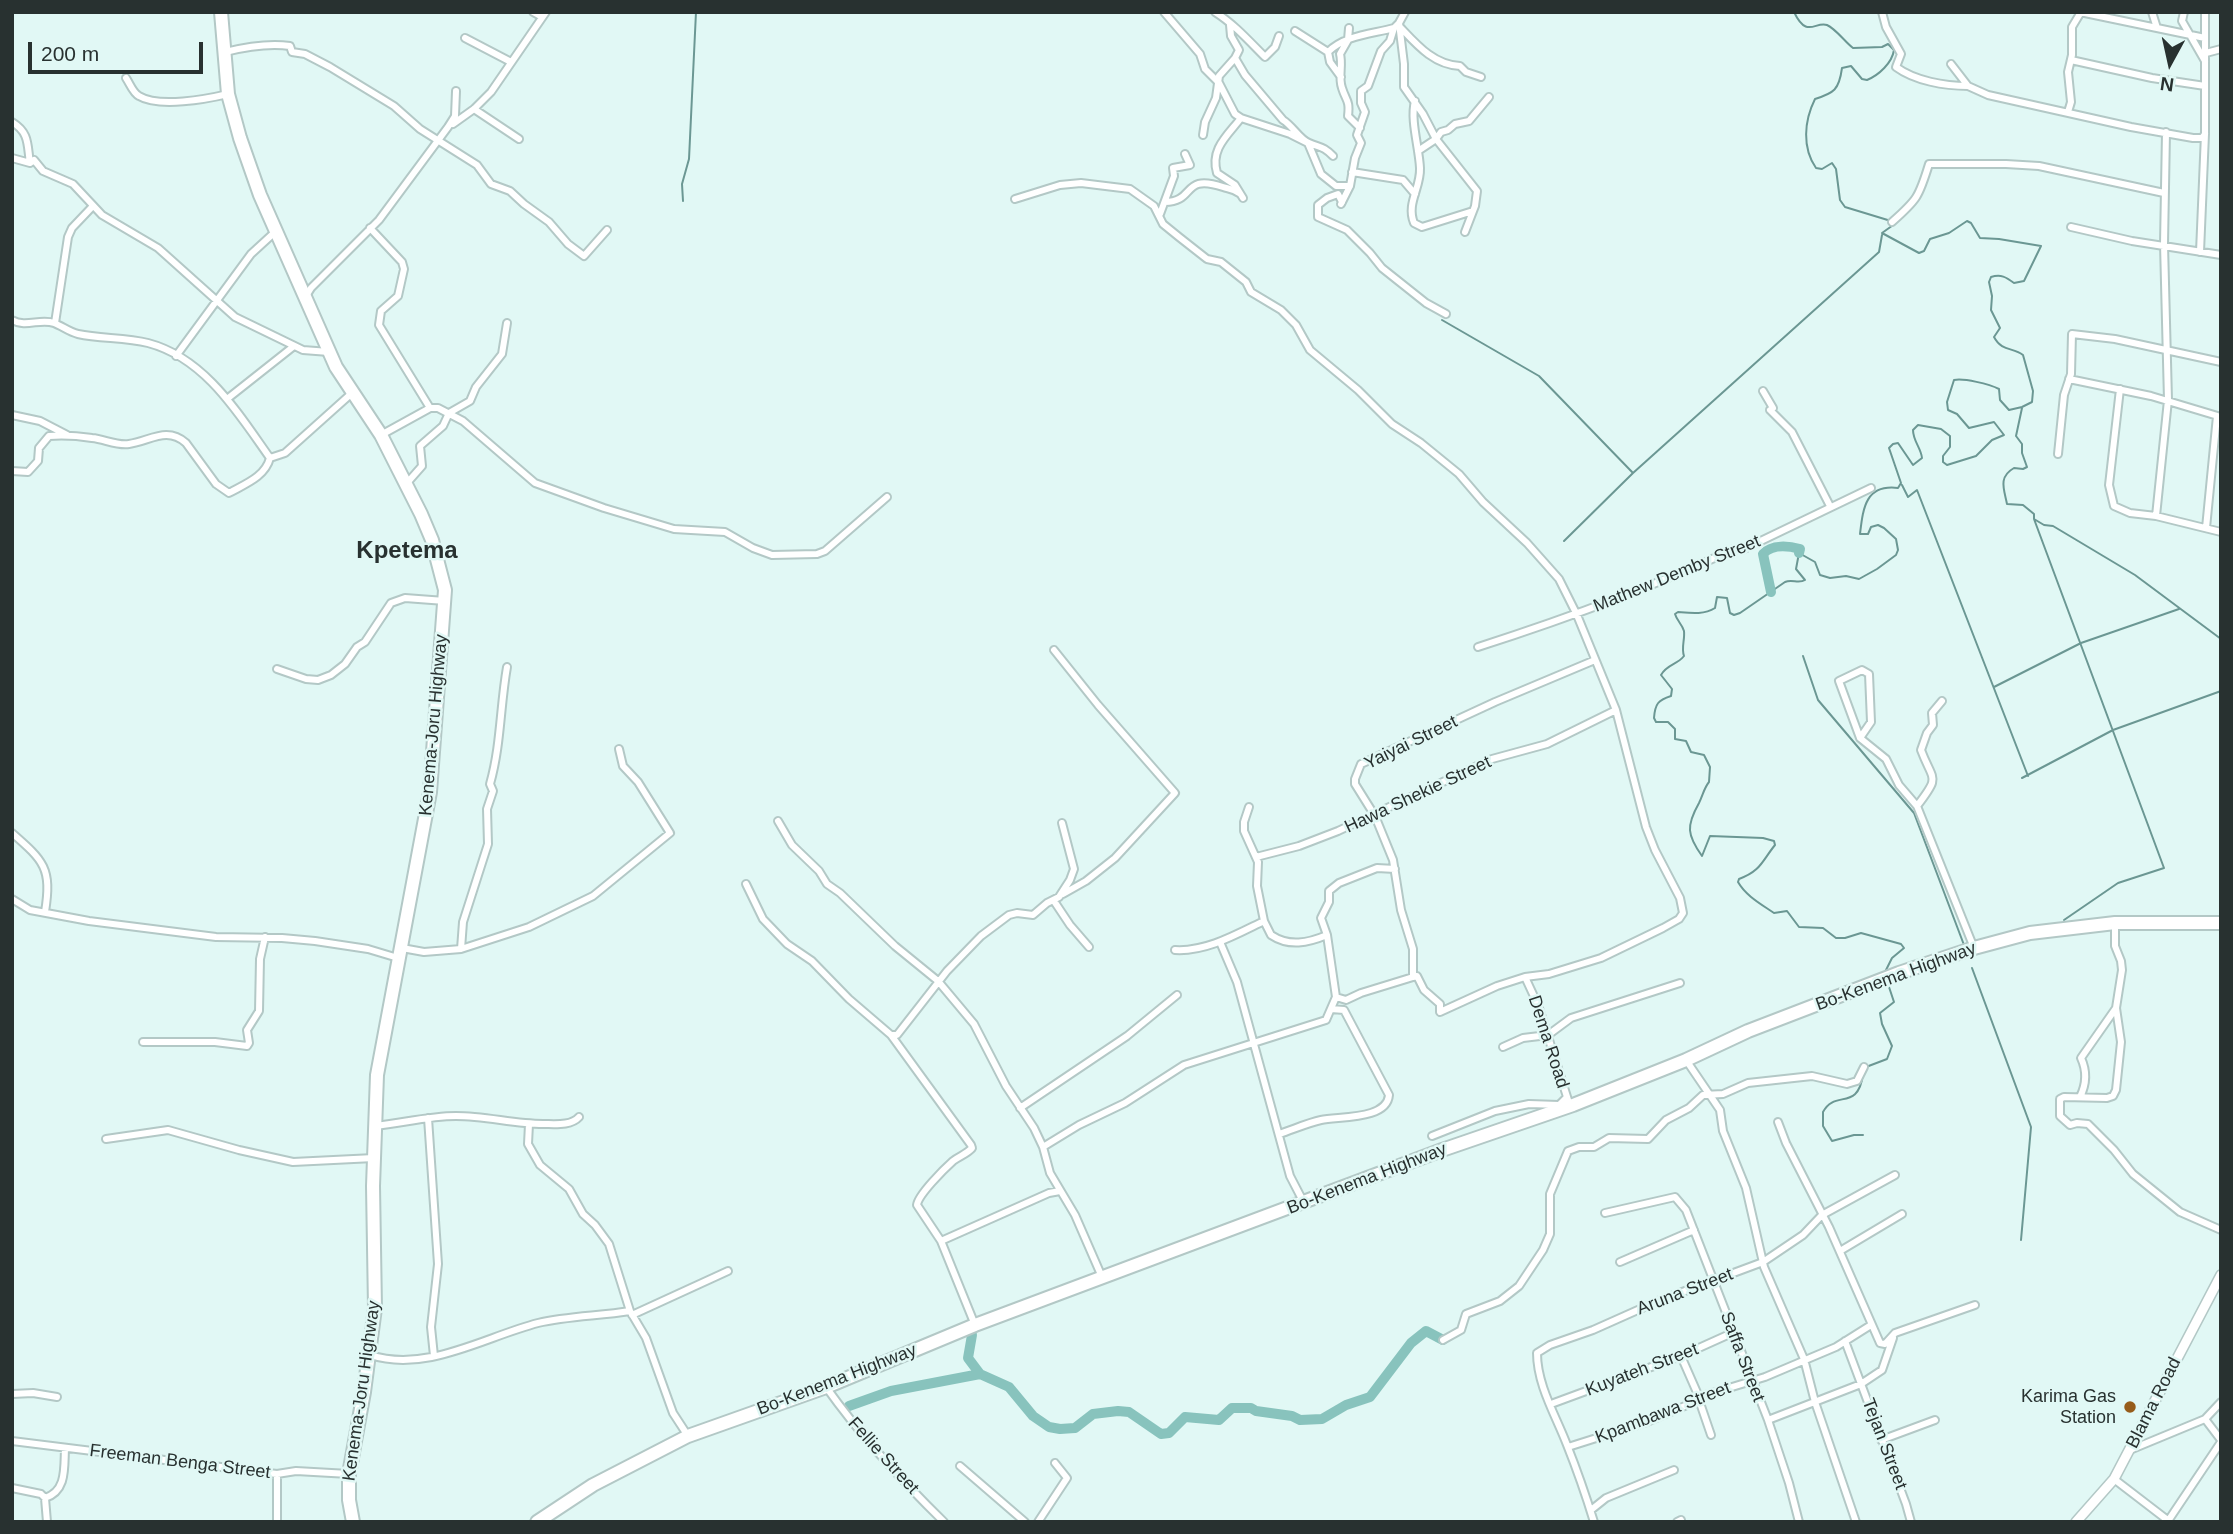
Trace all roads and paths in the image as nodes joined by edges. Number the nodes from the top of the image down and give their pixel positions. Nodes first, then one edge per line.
1 (221, 12) edge
2 (533, 12) edge
3 (1164, 12) edge
4 (1215, 12) edge
5 (1405, 12) edge
6 (1882, 12) edge
7 (2081, 12) edge
8 (2119, 12) edge
9 (2151, 12) edge
10 (2177, 12) edge
11 (2184, 12) edge
12 (2205, 12) edge
13 (544, 15) edge
14 (2182, 20) junction
15 (2121, 21) junction
16 (1230, 25) junction
17 (1398, 26) junction
18 (2157, 28) junction
19 (1349, 29) dead end
20 (1294, 31) dead end
21 (2190, 35) junction
22 (1279, 36) dead end
23 (465, 38) dead end
24 (2205, 38) junction
25 (1348, 40) junction
26 (2221, 48) edge
27 (1328, 52) junction
28 (223, 53) junction
29 (2206, 53) junction
30 (1235, 58) junction
31 (2071, 60) junction
32 (511, 62) junction
33 (2206, 62) junction
34 (1951, 64) dead end
35 (1340, 77) junction
36 (1481, 77) dead end
37 (126, 78) dead end
38 (1219, 83) junction
39 (1968, 86) junction
40 (2205, 86) junction
41 (456, 91) dead end
42 (228, 94) junction
43 (1489, 97) dead end
44 (1415, 101) junction
45 (474, 109) junction
46 (2068, 113) junction
47 (1241, 118) junction
48 (12, 122) edge
49 (449, 127) junction
50 (1360, 128) junction
51 (2166, 132) junction
52 (2205, 134) junction
53 (1203, 135) dead end
54 (519, 139) dead end
55 (1436, 139) junction
56 (438, 140) junction
57 (1308, 143) junction
58 (1418, 151) junction
59 (1185, 154) dead end
60 (1333, 156) dead end
61 (12, 158) edge
62 (30, 163) junction
63 (1352, 172) junction
64 (1350, 186) junction
65 (1337, 190) junction
66 (2164, 193) junction
67 (1415, 194) junction
68 (1015, 199) dead end
69 (1165, 202) junction
70 (92, 207) junction
71 (1160, 214) junction
72 (1892, 222) dead end
73 (2071, 227) dead end
74 (370, 228) junction
75 (276, 230) junction
76 (607, 230) dead end
77 (2164, 244) junction
78 (2200, 252) junction
79 (2221, 255) edge
80 (306, 296) junction
81 (217, 303) junction
82 (1446, 314) dead end
83 (12, 320) edge
84 (55, 323) junction
85 (507, 323) dead end
86 (294, 346) junction
87 (2169, 349) junction
88 (329, 352) junction
89 (176, 356) junction
90 (2221, 362) edge
91 (2069, 379) junction
92 (2120, 389) junction
93 (1763, 391) dead end
94 (352, 393) junction
95 (227, 399) junction
96 (2168, 400) junction
97 (430, 408) junction
98 (449, 413) junction
99 (12, 415) edge
100 (2219, 416) edge
101 (381, 435) junction
102 (68, 436) junction
103 (2058, 454) dead end
104 (270, 458) junction
105 (12, 471) edge
106 (406, 483) junction
107 (1871, 488) dead end
108 (887, 497) dead end
109 (1830, 506) junction
110 (2156, 516) junction
111 (2206, 528) junction
112 (2221, 532) edge
113 (445, 601) junction
114 (1577, 615) junction
115 (1478, 647) dead end
116 (1054, 650) dead end
117 (1595, 660) junction
118 (508, 667) dead end
119 (277, 669) dead end
120 (1942, 701) dead end
121 (1616, 710) junction
122 (1860, 738) junction
123 (619, 749) dead end
124 (1917, 806) junction
125 (1249, 807) dead end
126 (1375, 816) junction
127 (778, 821) dead end
128 (1062, 823) dead end
129 (12, 833) edge
130 (1256, 857) junction
131 (1395, 869) junction
132 (746, 884) dead end
133 (1061, 895) junction
134 (12, 899) edge
135 (1054, 901) junction
136 (44, 912) junction
137 (1264, 920) junction
138 (2115, 923) junction
139 (2221, 923) edge
140 (1327, 935) junction
141 (265, 937) junction
142 (1220, 942) junction
143 (1089, 947) dead end
144 (1974, 948) junction
145 (461, 949) junction
146 (1175, 950) dead end
147 (401, 953) junction
148 (1413, 977) junction
149 (1525, 977) junction
150 (938, 981) junction
151 (1680, 983) dead end
152 (1177, 995) dead end
153 (1336, 997) junction
154 (1346, 1000) junction
155 (2116, 1008) junction
156 (1331, 1009) junction
157 (1344, 1010) junction
158 (891, 1035) junction
159 (1548, 1035) junction
160 (143, 1042) dead end
161 (1253, 1043) junction
162 (1503, 1047) dead end
163 (1686, 1059) junction
164 (1864, 1067) dead end
165 (1708, 1094) junction
166 (2080, 1097) junction
167 (1569, 1102) junction
168 (1020, 1108) junction
169 (579, 1117) dead end
170 (428, 1118) junction
171 (1778, 1122) dead end
172 (529, 1124) junction
173 (375, 1126) junction
174 (1279, 1135) junction
175 (1432, 1136) dead end
176 (106, 1139) dead end
177 (1044, 1147) junction
178 (374, 1157) junction
179 (1895, 1175) dead end
180 (1060, 1191) junction
181 (1304, 1203) junction
182 (1605, 1213) dead end
183 (1822, 1214) junction
184 (1902, 1214) dead end
185 (1694, 1230) junction
186 (2221, 1230) edge
187 (941, 1241) junction
188 (1840, 1251) junction
189 (1620, 1262) dead end
190 (1763, 1262) junction
191 (728, 1271) dead end
192 (2221, 1275) edge
193 (1102, 1278) junction
194 (1713, 1280) junction
195 (1975, 1305) dead end
196 (631, 1313) junction
197 (975, 1325) junction
198 (1871, 1325) junction
199 (1732, 1333) junction
200 (1895, 1333) junction
201 (1443, 1340) dead end
202 (1844, 1341) junction
203 (370, 1355) junction
204 (434, 1356) junction
205 (1681, 1356) junction
206 (1804, 1359) junction
207 (1750, 1380) junction
208 (1861, 1384) junction
209 (826, 1387) junction
210 (12, 1394) edge
211 (57, 1397) dead end
212 (1699, 1399) junction
213 (1815, 1402) junction
214 (2221, 1402) edge
215 (1550, 1404) junction
216 (2205, 1419) junction
217 (1768, 1420) junction
218 (1935, 1420) dead end
219 (1711, 1435) dead end
220 (688, 1436) junction
221 (1881, 1440) junction
222 (12, 1441) edge
223 (2221, 1441) edge
224 (1568, 1447) junction
225 (65, 1448) junction
226 (2130, 1450) junction
227 (1055, 1463) dead end
228 (960, 1466) dead end
229 (1674, 1470) dead end
230 (277, 1474) junction
231 (349, 1475) junction
232 (2114, 1479) junction
233 (12, 1489) edge
234 (45, 1498) junction
235 (1592, 1518) edge
236 (2169, 1521) edge
237 (47, 1522) edge
238 (277, 1522) edge
239 (353, 1522) edge
240 (537, 1522) edge
241 (944, 1522) edge
242 (1025, 1522) edge
243 (1038, 1522) edge
244 (1799, 1522) edge
245 (1856, 1522) edge
246 (1911, 1522) edge
247 (2076, 1522) edge

1 - 28 highway, Kenema-Joru Highway
2 - 13 street
3 - 38 street
4 - 16 street
5 - 17 street
6 - 39 street
7 - 15 street
7 - 31 street
8 - 15 street
9 - 18 street
10 - 14 street
11 - 14 street
12 - 24 street
13 - 32 street
14 - 21 street
15 - 18 street
16 - 22 street
16 - 30 street
17 - 25 street
17 - 36 street
17 - 44 street
17 - 50 street
18 - 21 street
19 - 25 street
20 - 27 street
21 - 24 street
21 - 33 street
23 - 32 street
24 - 29 street
25 - 27 street
25 - 35 street
26 - 29 street
27 - 35 street
28 - 42 highway, Kenema-Joru Highway
28 - 56 street
29 - 33 street
30 - 38 street
30 - 57 street
31 - 40 street
31 - 46 street
32 - 45 street
33 - 40 street
34 - 39 street
35 - 50 street
37 - 42 street
38 - 47 street
38 - 53 street
39 - 46 street
40 - 52 street
41 - 49 street
42 - 75 highway, Kenema-Joru Highway
43 - 55 street
44 - 55 street
44 - 58 street
45 - 49 street
45 - 54 street
46 - 51 street
47 - 57 street
47 - 69 street
48 - 62 street
49 - 56 street
50 - 63 street
51 - 52 street
51 - 66 street
52 - 78 street
55 - 58 street
55 - 67 street
56 - 74 street
56 - 76 street
57 - 60 street
57 - 65 street
58 - 67 street
59 - 69 street
61 - 62 street
62 - 70 street
63 - 64 street
63 - 67 street
64 - 65 street
64 - 65 street
65 - 82 street
66 - 72 street
66 - 77 street
68 - 71 street
69 - 71 street
70 - 81 street
70 - 84 street
71 - 114 street
73 - 77 street
74 - 80 street
74 - 97 street
75 - 80 highway, Kenema-Joru Highway
75 - 81 street
77 - 78 street
77 - 87 street
78 - 79 street
80 - 88 highway, Kenema-Joru Highway
81 - 86 street
81 - 89 street
83 - 84 street
84 - 89 street
85 - 98 street
86 - 88 street
86 - 95 street
87 - 90 street
87 - 91 street
87 - 96 street
88 - 94 highway, Kenema-Joru Highway
89 - 95 street
91 - 92 street
91 - 103 street
92 - 96 street
92 - 110 street
93 - 109 street
94 - 101 highway, Kenema-Joru Highway
94 - 104 street
95 - 104 street
96 - 100 street
96 - 110 street
97 - 98 street
97 - 101 street
98 - 106 street
98 - 108 street
99 - 102 street
100 - 111 street
101 - 106 highway, Kenema-Joru Highway
102 - 104 street
102 - 105 street
106 - 113 highway, Kenema-Joru Highway
107 - 109 street, Mathew Demby Street
109 - 114 street, Mathew Demby Street
110 - 111 street
111 - 112 street
113 - 119 street
113 - 147 highway, Kenema-Joru Highway
114 - 115 street, Mathew Demby Street
114 - 117 street
116 - 133 street
117 - 121 street
117 - 126 street, Yaiyai Street
118 - 145 street
120 - 124 street
121 - 126 street, Hawa Shekie Street
121 - 149 street
122 - 122 street
122 - 124 street
123 - 145 street
124 - 144 street
125 - 130 street
126 - 130 street, Hawa Shekie Street
126 - 131 street, Yaiyai Street
127 - 150 street
128 - 133 street
129 - 136 street
130 - 137 street
131 - 140 street
131 - 148 street, Yaiyai Street
132 - 158 street
133 - 135 street
134 - 136 street
135 - 143 street
135 - 150 street
136 - 141 street
137 - 140 street
137 - 142 street
138 - 139 highway, Bo-Kenema Highway
138 - 144 highway, Bo-Kenema Highway
138 - 155 street
140 - 153 street
141 - 147 street
141 - 160 street
142 - 146 street
142 - 161 street
144 - 163 highway, Bo-Kenema Highway
145 - 147 street
147 - 173 highway, Kenema-Joru Highway
148 - 149 street
148 - 154 street
149 - 159 street, Dema Road
150 - 158 street
150 - 168 street
151 - 159 street
152 - 168 street
153 - 154 street
153 - 156 street
154 - 157 street
155 - 166 street
155 - 166 street
156 - 157 street
156 - 161 street
157 - 174 street
158 - 187 street
159 - 162 street
159 - 167 street, Dema Road
161 - 174 street
161 - 177 street
163 - 165 street
163 - 167 highway, Bo-Kenema Highway
164 - 165 street
165 - 190 street
165 - 201 street
166 - 186 street
167 - 175 street
167 - 181 highway, Bo-Kenema Highway
168 - 177 street
169 - 172 street
170 - 172 street
170 - 173 street
170 - 204 street
171 - 183 street
172 - 196 street
173 - 178 highway, Kenema-Joru Highway
174 - 181 street
176 - 178 street
177 - 180 street
178 - 203 highway, Kenema-Joru Highway
179 - 183 street, Aruna Street
180 - 187 street
180 - 193 street
181 - 193 highway, Bo-Kenema Highway
182 - 185 street, Saffa Street
183 - 188 street
183 - 190 street, Aruna Street
184 - 188 street
185 - 189 street
185 - 194 street, Saffa Street
187 - 197 street
188 - 198 street
190 - 194 street, Aruna Street
190 - 206 street
191 - 196 street
192 - 226 street, Blama Road
193 - 197 highway, Bo-Kenema Highway
194 - 199 street, Saffa Street
194 - 215 street, Aruna Street
195 - 200 street
196 - 204 street
196 - 220 street
197 - 209 highway, Bo-Kenema Highway
198 - 200 street
198 - 202 street, Kpambawa Street
199 - 205 street, Kuyateh Street
199 - 207 street, Saffa Street
200 - 208 street, Tejan Street
202 - 206 street, Kpambawa Street
202 - 208 street
203 - 204 street
203 - 231 highway, Kenema-Joru Highway
205 - 212 street
205 - 215 street, Kuyateh Street
206 - 207 street, Kpambawa Street
206 - 213 street
207 - 212 street, Kpambawa Street
207 - 217 street, Saffa Street
208 - 213 street
208 - 221 street, Tejan Street
209 - 220 highway, Bo-Kenema Highway
209 - 241 street, Fellie Street
210 - 211 street
212 - 219 street
212 - 224 street, Kpambawa Street
213 - 217 street
213 - 245 street
214 - 216 street
215 - 224 street
216 - 223 street
216 - 226 street
217 - 244 street, Saffa Street
218 - 221 street
220 - 240 highway, Bo-Kenema Highway
221 - 246 street, Tejan Street
222 - 225 street, Freeman Benga Street
223 - 236 street
224 - 235 street
225 - 230 street, Freeman Benga Street
225 - 234 street
226 - 232 street, Blama Road
227 - 243 street
228 - 242 street
229 - 235 street
230 - 231 street, Freeman Benga Street
230 - 238 street
231 - 239 highway, Kenema-Joru Highway
232 - 236 street
232 - 247 street, Blama Road
233 - 234 street
234 - 237 street

